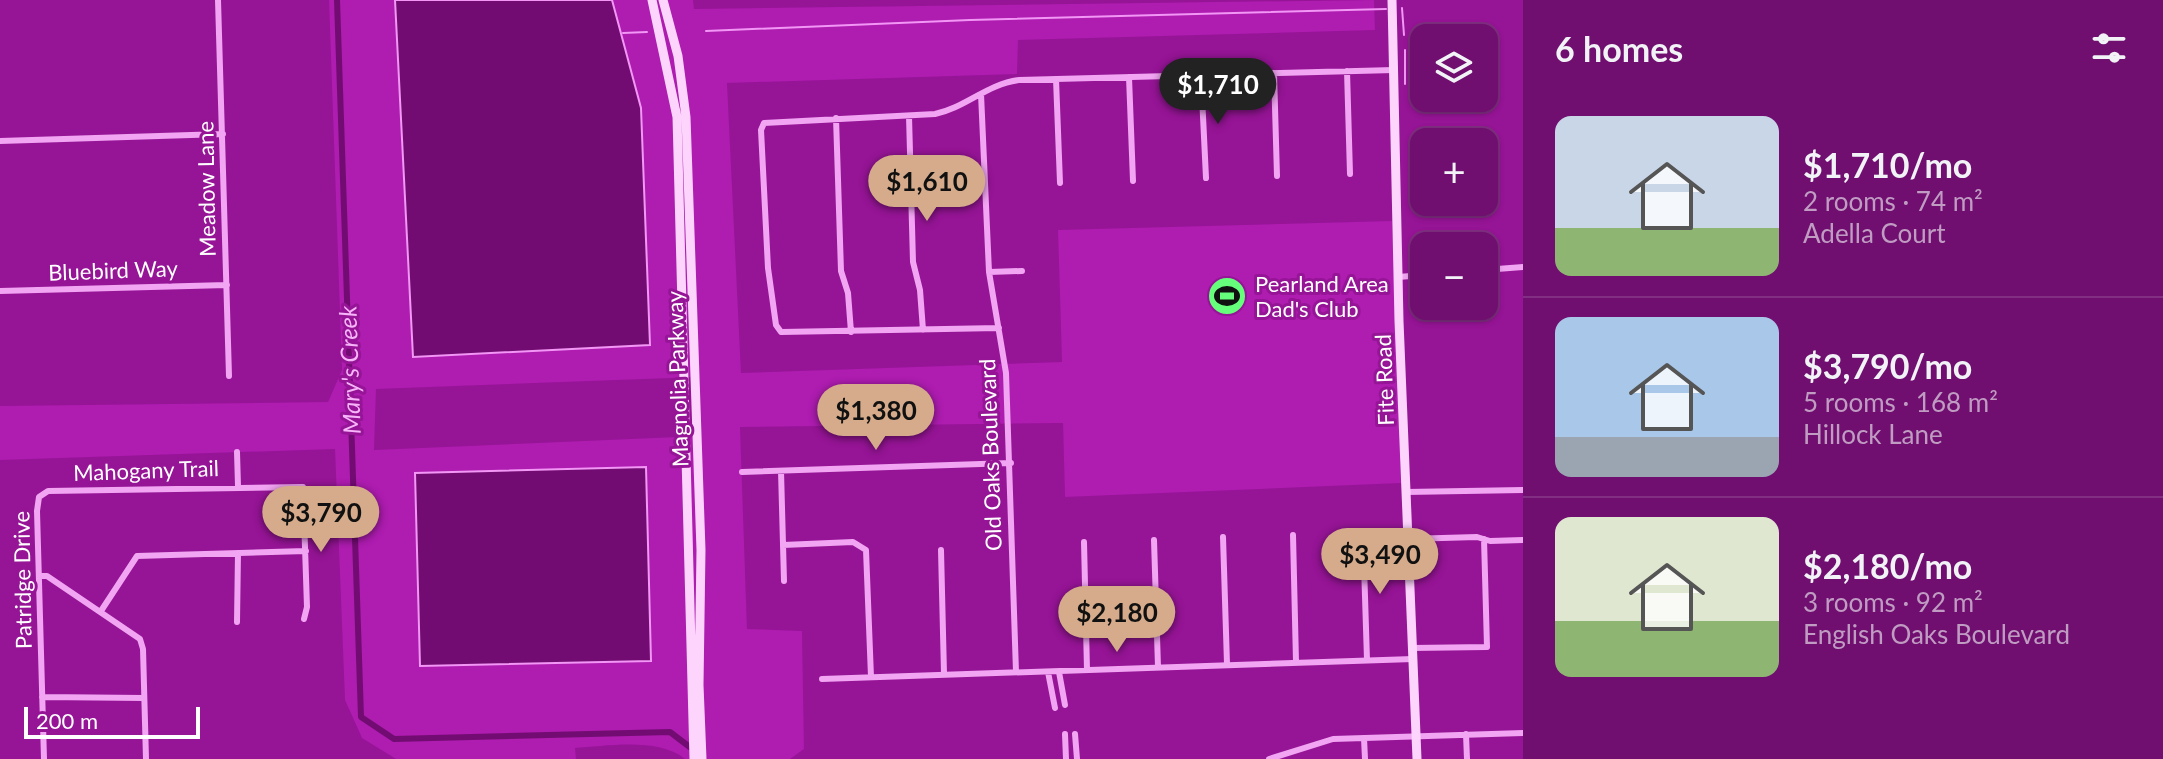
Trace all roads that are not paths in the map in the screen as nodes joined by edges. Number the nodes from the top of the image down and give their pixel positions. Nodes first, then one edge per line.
1 (218, 0) edge
2 (652, 0) edge
3 (663, 0) edge
4 (1392, 0) edge
5 (1394, 70) junction
6 (1347, 71) junction
7 (1274, 73) junction
8 (1201, 75) junction
9 (1129, 77) junction
10 (1056, 79) junction
11 (981, 94) junction
12 (680, 105) junction
13 (909, 116) junction
14 (836, 118) junction
15 (223, 134) junction
16 (0, 141) edge
17 (1350, 174) dead end
18 (1277, 176) dead end
19 (1206, 178) dead end
20 (1133, 181) dead end
21 (1060, 183) dead end
22 (1523, 267) edge
23 (1498, 269) edge
24 (1022, 271) dead end
25 (989, 272) junction
26 (1410, 276) edge
27 (1398, 277) junction
28 (227, 285) junction
29 (0, 291) edge
30 (999, 328) junction
31 (923, 330) junction
32 (851, 332) junction
33 (683, 363) junction
34 (695, 363) junction
35 (229, 376) dead end
36 (237, 452) dead end
37 (1011, 463) junction
38 (781, 471) junction
39 (742, 472) dead end
40 (685, 474) junction
41 (698, 474) junction
42 (238, 486) junction
43 (1523, 490) edge
44 (1406, 492) junction
45 (39, 497) joint
46 (1363, 533) dead end
47 (1293, 535) dead end
48 (1223, 537) dead end
49 (1407, 539) junction
50 (1484, 539) junction
51 (1154, 540) dead end
52 (1523, 540) edge
53 (1084, 542) dead end
54 (783, 545) junction
55 (941, 550) dead end
56 (306, 551) junction
57 (238, 553) junction
58 (39, 576) junction
59 (784, 581) dead end
60 (101, 611) junction
61 (304, 619) dead end
62 (237, 622) dead end
63 (1412, 648) junction
64 (1413, 659) junction
65 (1367, 660) junction
66 (1296, 662) junction
67 (1227, 664) junction
68 (1158, 667) junction
69 (1087, 670) junction
70 (1016, 672) junction
71 (1048, 672) junction
72 (1059, 672) junction
73 (944, 674) junction
74 (871, 677) junction
75 (822, 679) dead end
76 (42, 697) junction
77 (144, 698) junction
78 (1065, 705) dead end
79 (1055, 708) dead end
80 (696, 709) junction
81 (1523, 733) edge
82 (1065, 734) dead end
83 (1075, 734) dead end
84 (1466, 734) junction
85 (1416, 736) junction
86 (1364, 738) junction
87 (1284, 756) edge
88 (44, 759) edge
89 (146, 759) edge
90 (694, 759) edge
91 (702, 759) edge
92 (1066, 759) edge
93 (1077, 759) edge
94 (1269, 759) edge
95 (1365, 759) edge
96 (1417, 759) edge
97 (1467, 759) edge

1 - 15 street, Meadow Lane
2 - 12 street, Magnolia Parkway
3 - 12 street, Magnolia Parkway
4 - 5 street, Fite Road
5 - 6 street
5 - 27 street, Fite Road
6 - 7 street
6 - 17 street
7 - 8 street
7 - 18 street
8 - 9 street
8 - 19 street
9 - 10 street
9 - 20 street
10 - 11 street
10 - 21 street
11 - 13 street
11 - 25 street, Old Oaks Boulevard
12 - 33 street, Magnolia Parkway
12 - 34 street, Magnolia Parkway
13 - 14 street
13 - 31 street
14 - 32 street
14 - 32 street
15 - 16 street
15 - 28 street, Meadow Lane
22 - 23 street
24 - 25 street
25 - 30 street, Old Oaks Boulevard
26 - 27 street
27 - 44 street, Fite Road
28 - 29 street, Bluebird Way
28 - 35 street, Meadow Lane
30 - 31 street
30 - 37 street, Old Oaks Boulevard
31 - 32 street
33 - 34 street
33 - 40 street, Magnolia Parkway
34 - 41 street, Magnolia Parkway
36 - 42 street
37 - 38 street
37 - 70 street, Old Oaks Boulevard
38 - 39 street
38 - 54 street
40 - 41 street
40 - 80 street, Magnolia Parkway
41 - 80 street, Magnolia Parkway
42 - 45 street, Mahogany Trail
42 - 56 street, Mahogany Trail
43 - 44 street
44 - 49 street, Fite Road
45 - 58 street, Patridge Drive
46 - 65 street
47 - 66 street
48 - 67 street
49 - 50 street
49 - 63 street, Fite Road
50 - 52 street
50 - 63 street
51 - 68 street
53 - 69 street
54 - 59 street
54 - 74 street
55 - 73 street
56 - 57 street
56 - 61 street
57 - 60 street
57 - 62 street
58 - 60 street
58 - 76 street, Patridge Drive
60 - 77 street
63 - 64 street, Fite Road
64 - 65 street
64 - 85 street, Fite Road
65 - 66 street
66 - 67 street
67 - 68 street
68 - 69 street
69 - 72 street
70 - 71 street
70 - 73 street
71 - 72 street
71 - 79 street
72 - 78 street
73 - 74 street
74 - 75 street
76 - 77 street
76 - 88 street, Patridge Drive
77 - 89 street
80 - 90 street, Magnolia Parkway
80 - 91 street, Magnolia Parkway
81 - 84 street
82 - 92 street
83 - 93 street
84 - 85 street
84 - 97 street
85 - 86 street
85 - 96 street, Fite Road
86 - 87 street
86 - 95 street
87 - 94 street

